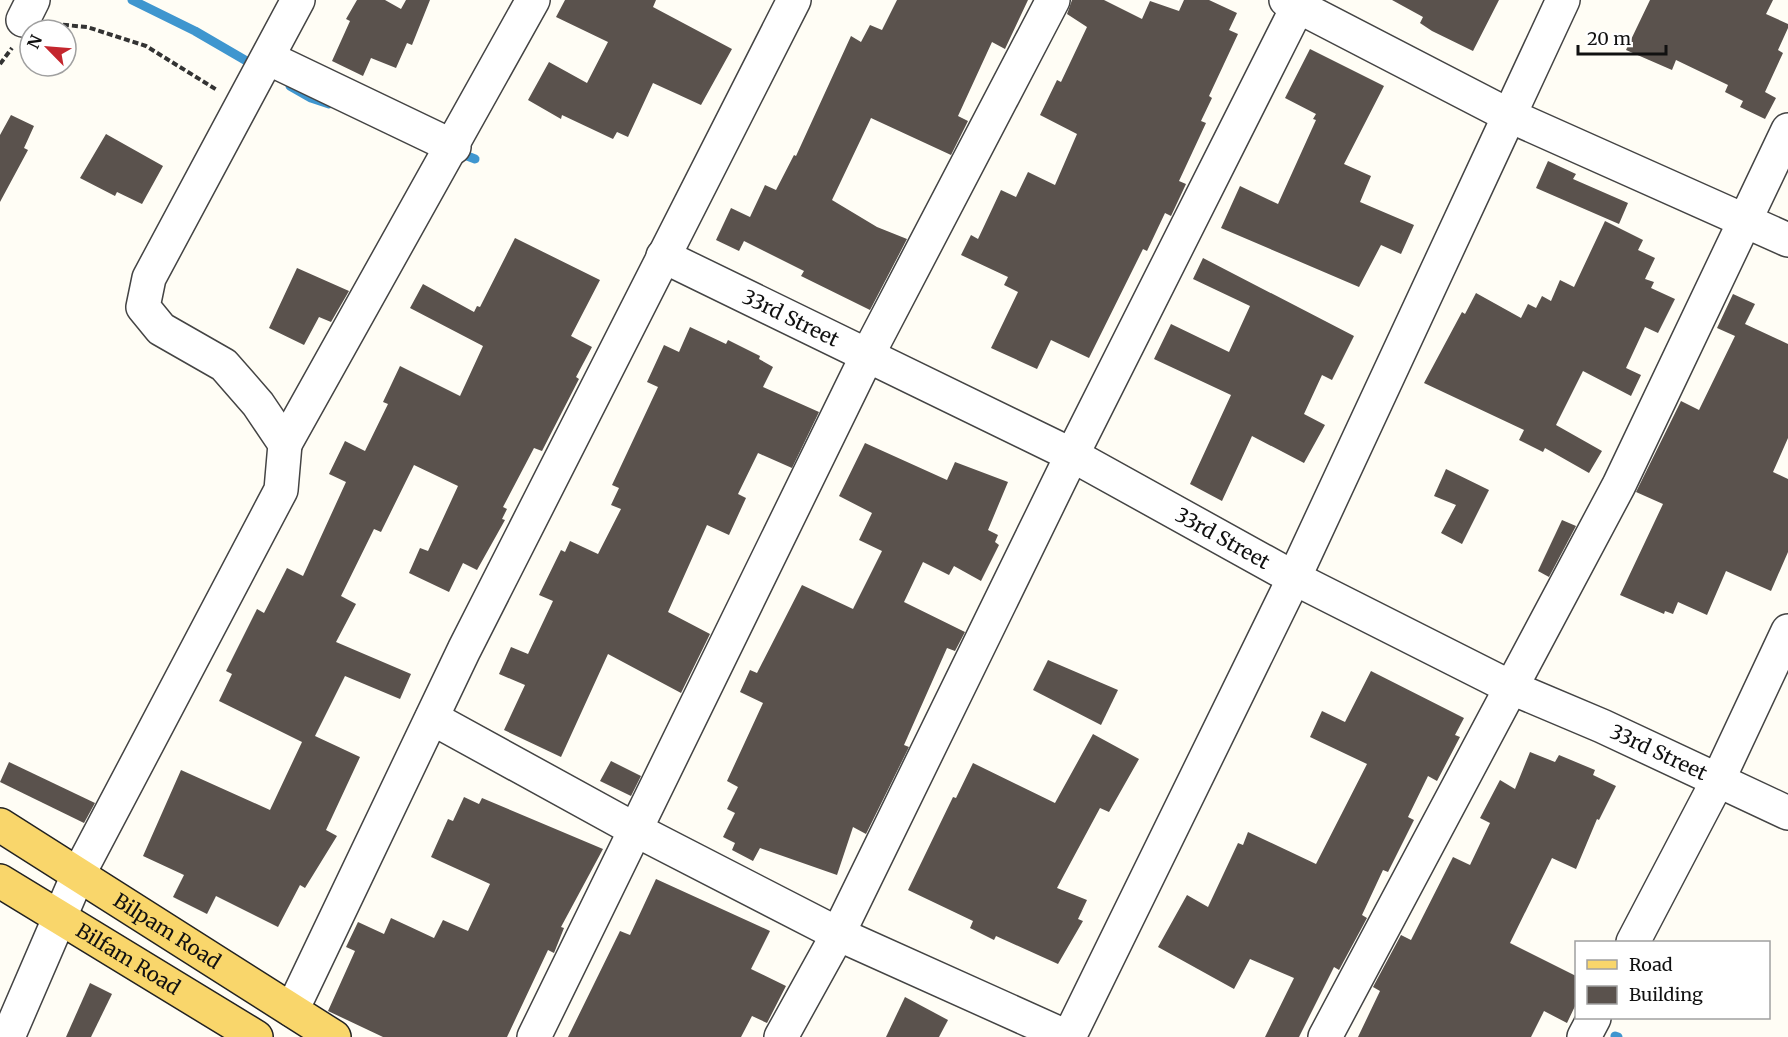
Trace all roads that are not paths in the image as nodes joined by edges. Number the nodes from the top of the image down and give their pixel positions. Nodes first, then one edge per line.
1 (298, 0) edge
2 (533, 0) edge
3 (794, 0) edge
4 (1053, 0) edge
5 (1563, 0) edge
6 (1295, 2) edge
7 (268, 58) junction
8 (1508, 115) junction
9 (1788, 130) edge
10 (454, 147) junction
11 (1747, 220) junction
12 (1788, 240) edge
13 (663, 256) junction
14 (868, 354) junction
15 (285, 444) junction
16 (1072, 454) junction
17 (1293, 578) junction
18 (1788, 631) edge
19 (1512, 688) junction
20 (432, 718) junction
21 (1718, 780) junction
22 (1788, 813) edge
23 (0, 825) edge
24 (634, 829) junction
25 (78, 875) junction
26 (0, 881) edge
27 (60, 918) junction
28 (838, 934) junction
29 (1634, 941) edge
30 (292, 1010) junction
31 (1593, 1019) edge
32 (8, 1037) edge
33 (256, 1037) edge
34 (334, 1037) edge
35 (534, 1037) edge
36 (781, 1037) edge
37 (1068, 1037) edge
38 (1325, 1037) edge
39 (1584, 1037) edge

1 - 7 street
2 - 10 street
3 - 13 street
4 - 14 street
5 - 8 street
6 - 8 street
6 - 16 street
7 - 10 street
7 - 15 street
8 - 11 street
8 - 17 street
9 - 11 street
10 - 15 street
11 - 12 street
11 - 19 street
13 - 14 street, 33rd Street
13 - 20 street
14 - 16 street, 33rd Street
14 - 24 street
15 - 25 street
16 - 17 street, 33rd Street
16 - 28 street
17 - 19 street, 33rd Street
17 - 37 street
18 - 21 street
19 - 21 street, 33rd Street
19 - 38 street
20 - 24 street
20 - 30 street
21 - 22 street, 33rd Street
21 - 29 street
23 - 25 main road, Bilpam Road
24 - 28 street
24 - 35 street
25 - 27 street
25 - 30 main road, Bilpam Road
26 - 27 main road, Bilfam Road
27 - 32 street
27 - 33 main road, Bilfam Road
28 - 36 street
28 - 37 street
30 - 34 main road, Bilpam Road
31 - 39 street

